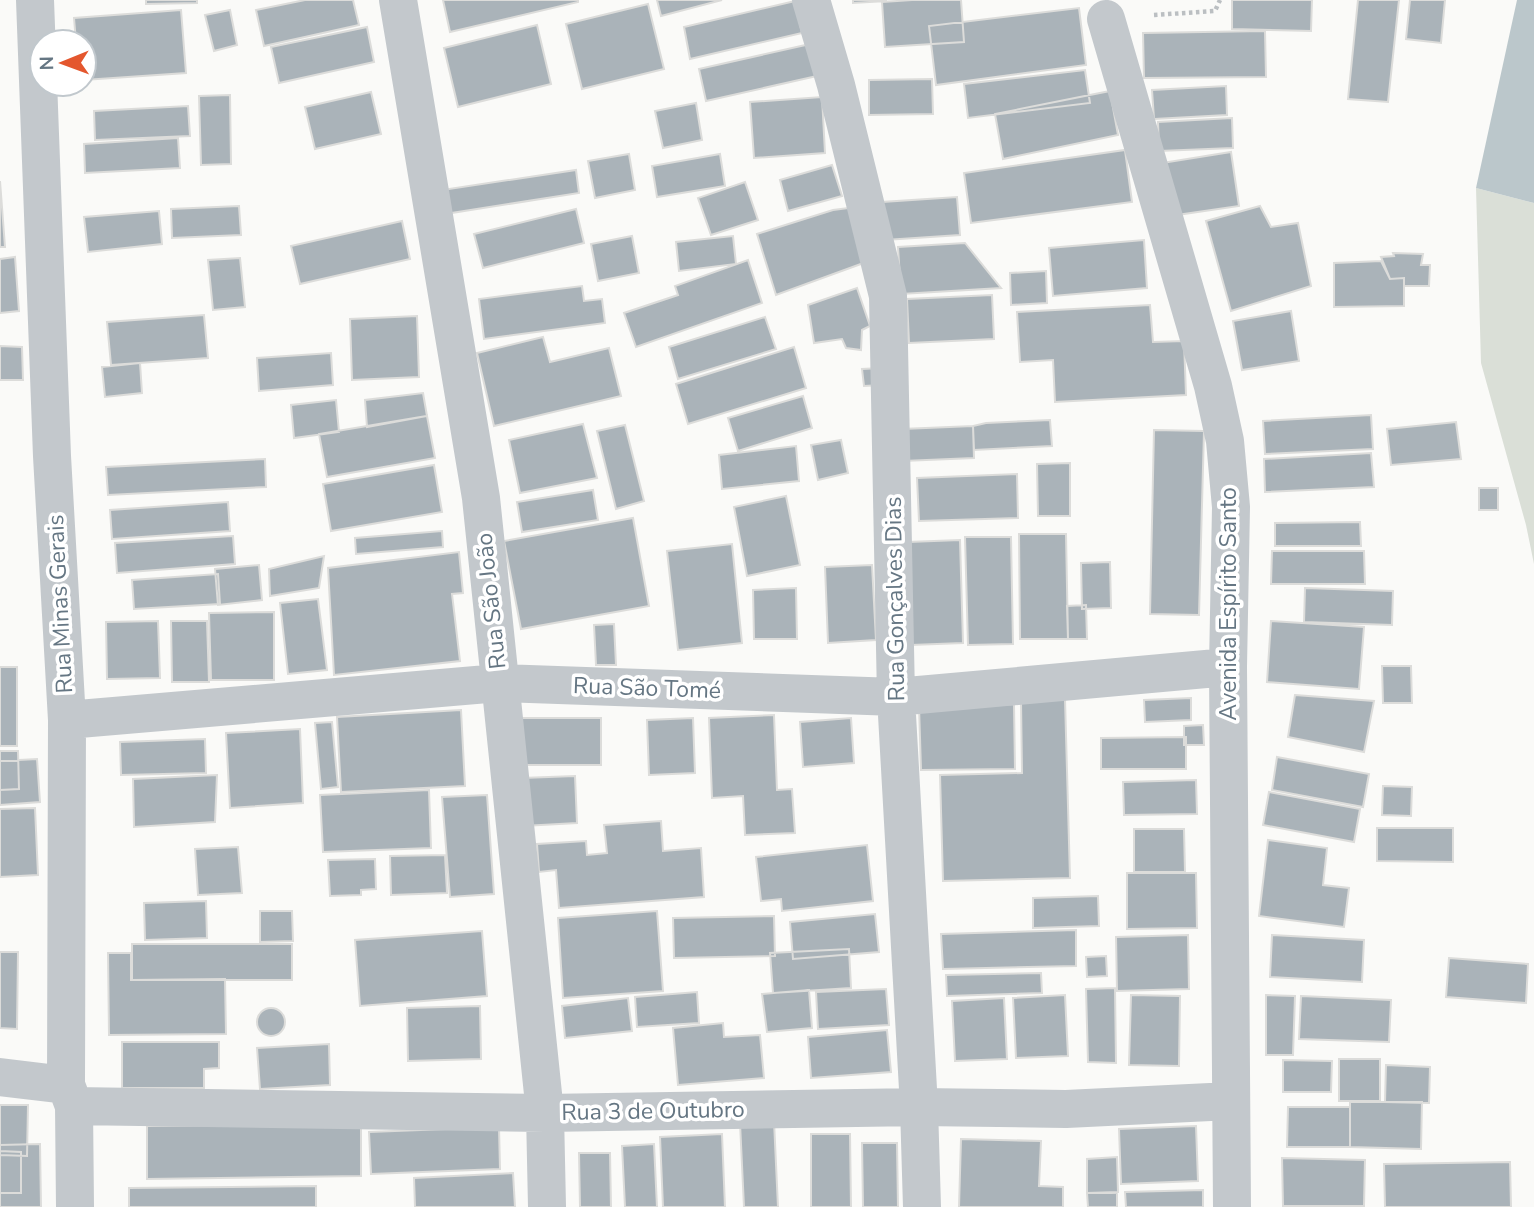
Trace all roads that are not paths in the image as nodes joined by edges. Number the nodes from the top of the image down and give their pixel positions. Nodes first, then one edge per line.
1 (36, 0) edge
2 (398, 0) edge
3 (811, 0) edge
4 (1106, 19) road end
5 (1228, 667) junction
6 (499, 683) junction
7 (896, 697) junction
8 (67, 720) junction
9 (0, 1077) edge
10 (70, 1095) junction
11 (1231, 1101) junction
12 (919, 1107) junction
13 (545, 1113) junction
14 (75, 1207) edge
15 (547, 1207) edge
16 (922, 1207) edge
17 (1232, 1207) edge

1 - 8 street, Rua Minas Gerais
2 - 6 street, Rua São João
3 - 7 street, Rua Gonçalves Dias
4 - 5 street, Avenida Espírito Santo
5 - 7 street, Rua São Tomé
5 - 11 street, Avenida Espírito Santo
6 - 7 street, Rua São Tomé
6 - 8 street, Rua São Tomé
6 - 13 street, Rua São João
7 - 12 street, Rua Gonçalves Dias
8 - 10 street, Rua Minas Gerais
9 - 10 street, Rua 3 de Outubro
10 - 13 street, Rua 3 de Outubro
10 - 14 street, Rua Minas Gerais
11 - 12 street, Rua 3 de Outubro
11 - 17 street, Avenida Espírito Santo
12 - 13 street, Rua 3 de Outubro
12 - 16 street, Rua Gonçalves Dias
13 - 15 street, Rua São João

